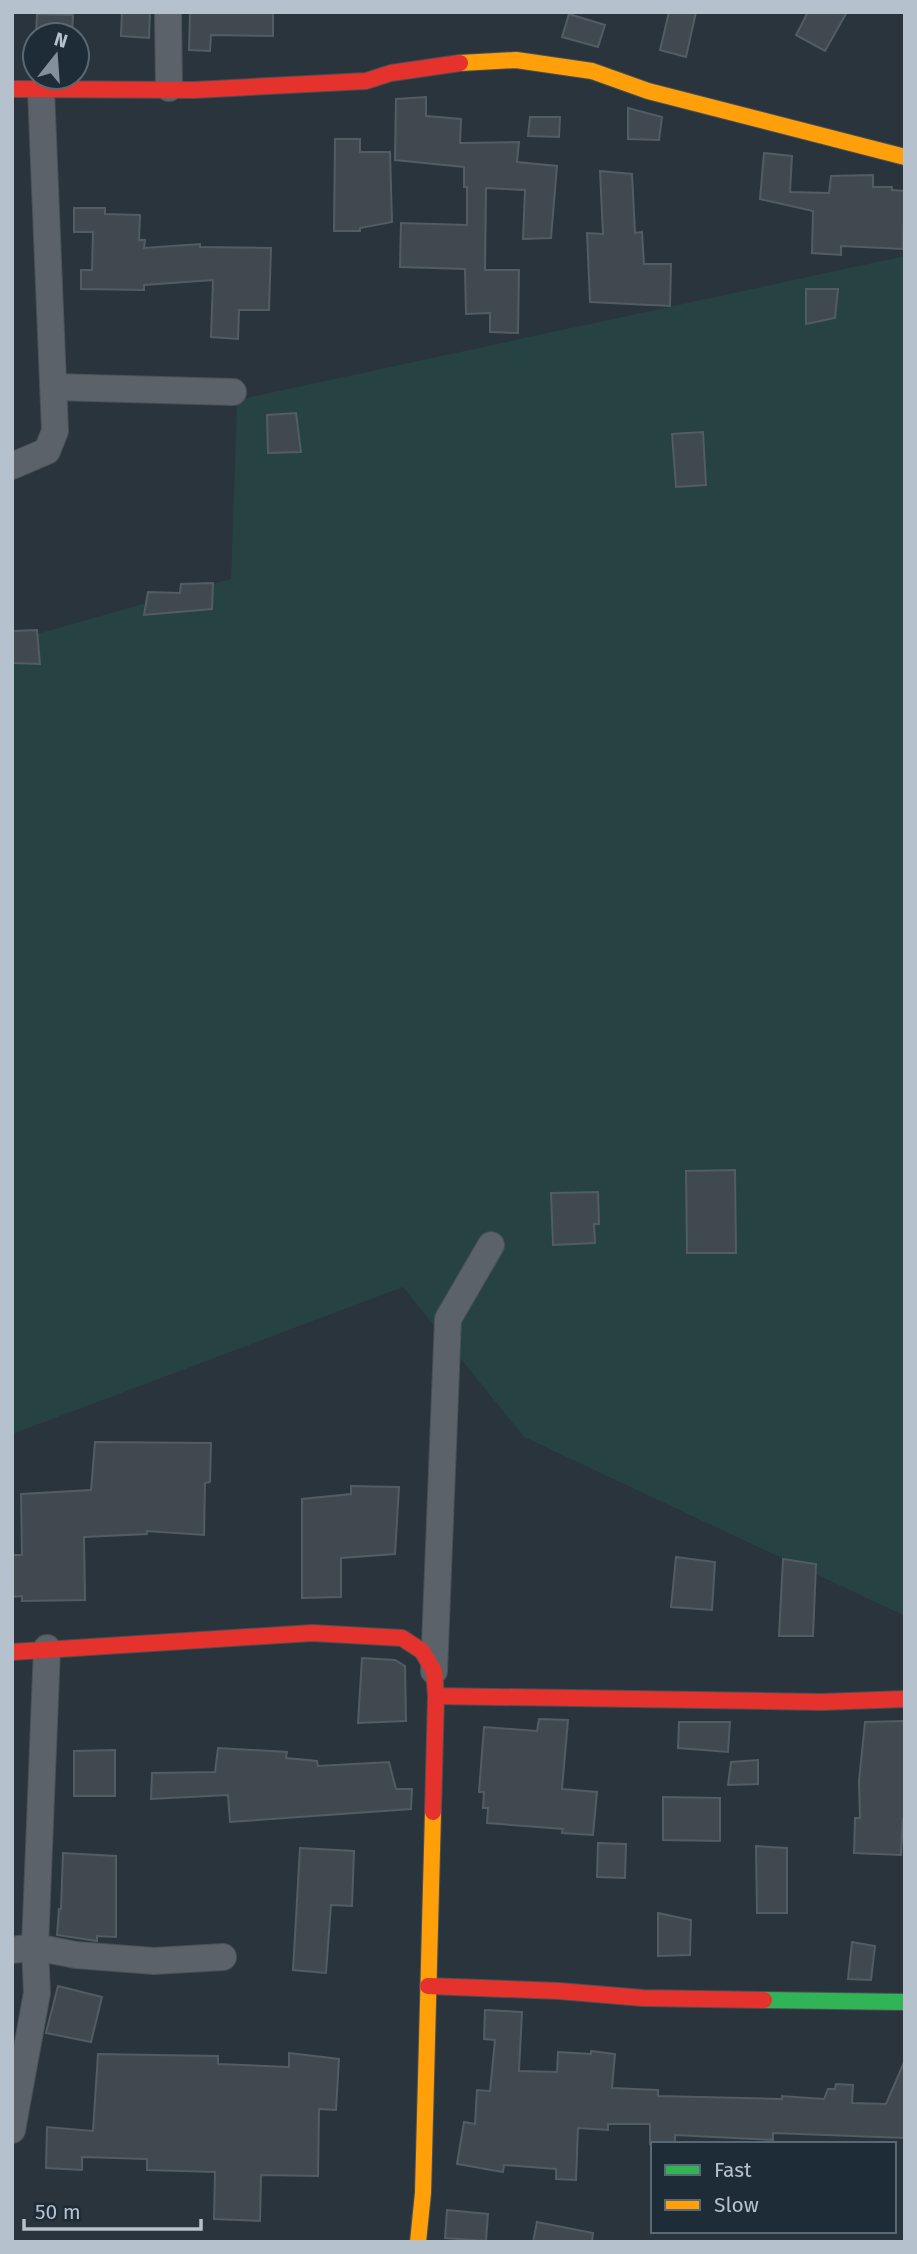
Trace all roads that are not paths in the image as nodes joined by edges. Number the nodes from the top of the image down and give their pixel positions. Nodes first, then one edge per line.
1 (168, 12) edge
2 (169, 88) junction
3 (41, 91) edge
4 (91, 91) edge
5 (905, 157) edge
6 (54, 387) junction
7 (233, 392) dead end
8 (12, 466) edge
9 (491, 1245) dead end
10 (47, 1648) junction
11 (12, 1652) edge
12 (435, 1684) junction
13 (905, 1699) edge
14 (24, 1949) edge
15 (223, 1958) dead end
16 (428, 1986) junction
17 (905, 2002) edge
18 (12, 2130) edge
19 (418, 2242) edge

1 - 2 street
2 - 4 street
2 - 5 street
3 - 6 street
6 - 7 street
6 - 8 street
9 - 12 street
10 - 11 street
10 - 12 street
10 - 14 street
12 - 13 street
12 - 16 street
14 - 15 street
14 - 18 street
16 - 17 street
16 - 19 street

